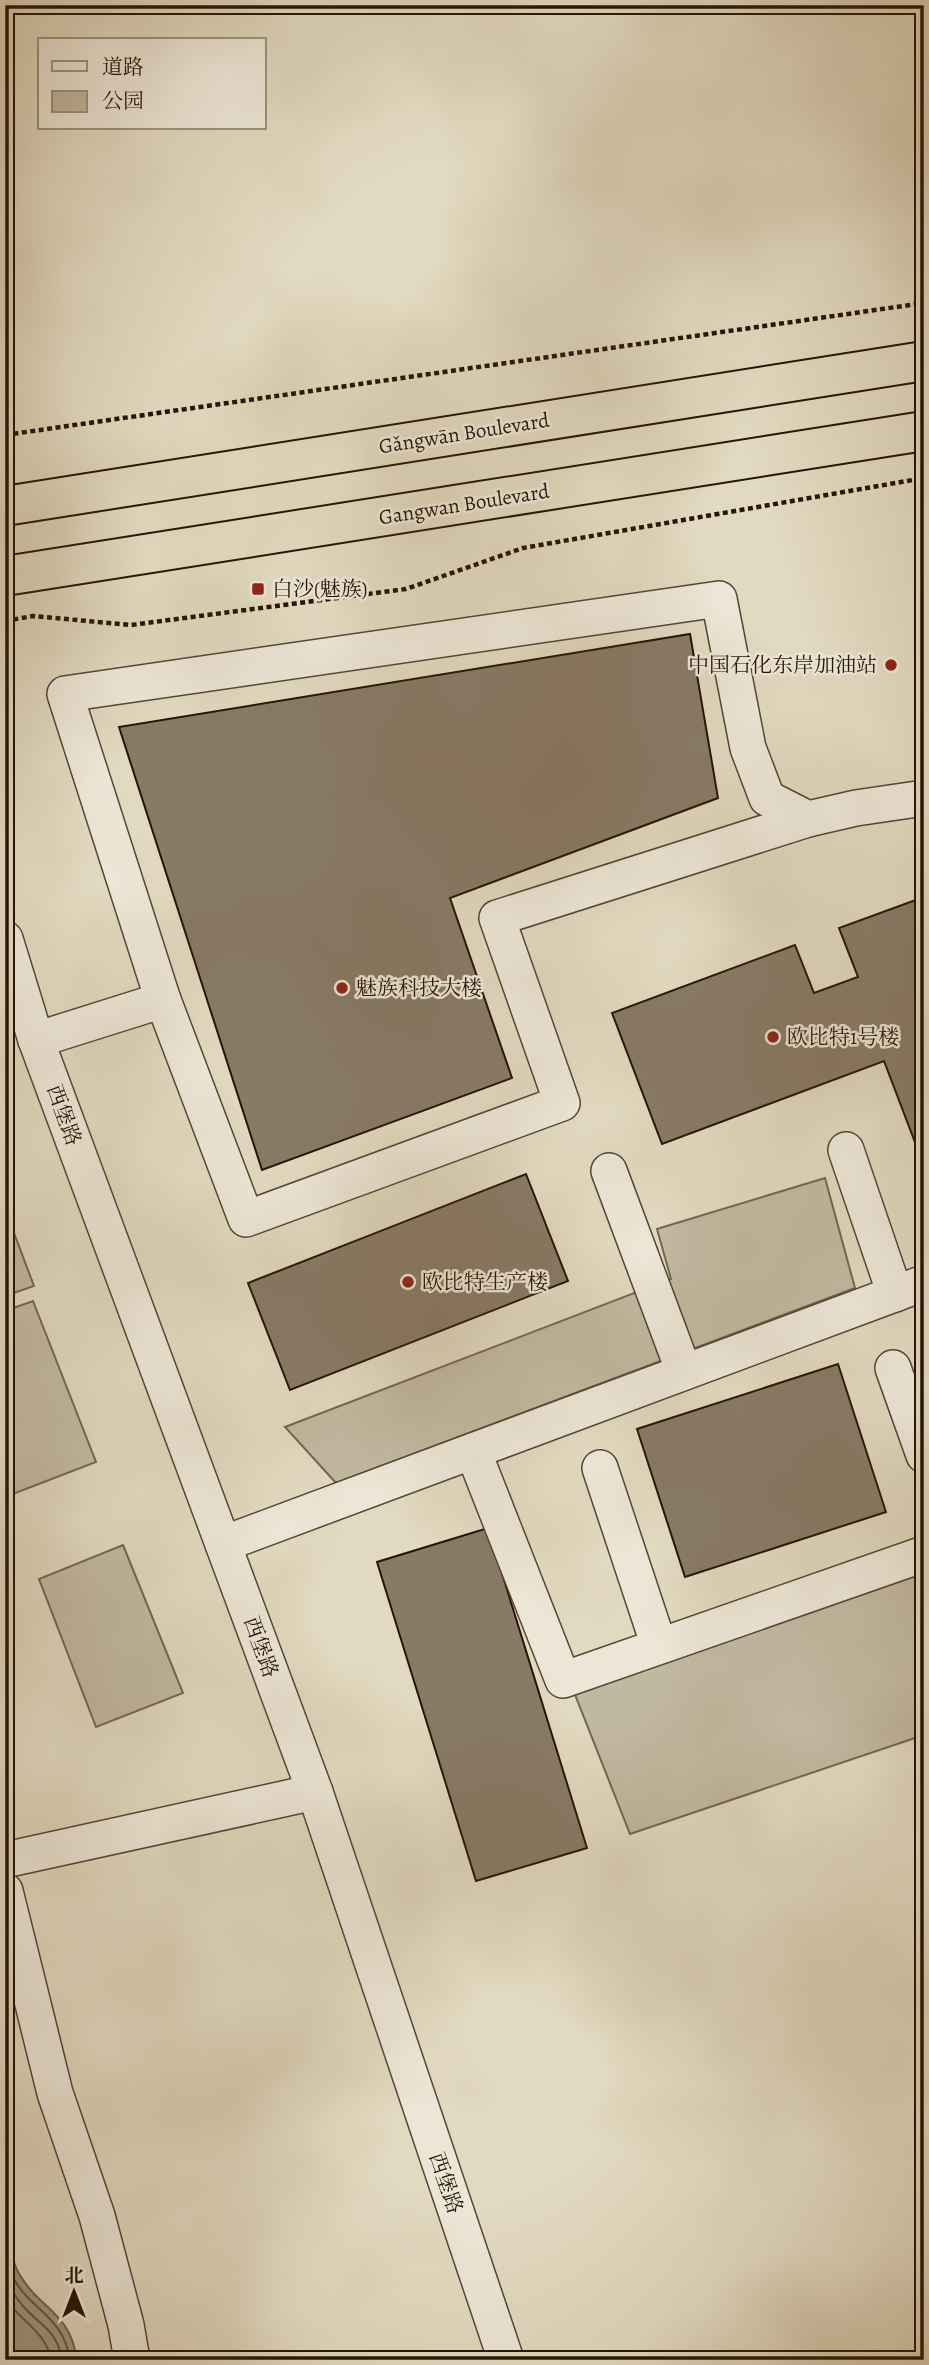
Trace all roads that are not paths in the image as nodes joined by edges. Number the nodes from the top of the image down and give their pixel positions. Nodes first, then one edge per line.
1 (924, 361) edge
2 (924, 431) edge
3 (5, 506) edge
4 (5, 576) edge
5 (924, 798) edge
6 (808, 819) junction
7 (5, 939) edge
8 (163, 1000) junction
9 (36, 1040) junction
10 (846, 1150) dead end
11 (609, 1171) dead end
12 (909, 1288) edge
13 (893, 1368) dead end
14 (684, 1372) junction
15 (473, 1451) junction
16 (924, 1455) edge
17 (600, 1468) dead end
18 (223, 1544) junction
19 (924, 1554) edge
20 (659, 1646) junction
21 (315, 1792) junction
22 (5, 1860) edge
23 (5, 1891) edge
24 (132, 2360) edge
25 (506, 2360) edge

1 - 3 highway, Gǎngwān Boulevard
2 - 4 highway, Gangwan Boulevard
5 - 6 street
6 - 8 street
6 - 8 street
7 - 9 street, 西堡路
8 - 9 street
9 - 18 street, 西堡路
10 - 12 street
11 - 14 street
12 - 14 street
13 - 16 street
14 - 15 street
15 - 18 street
15 - 20 street
17 - 20 street
18 - 21 street, 西堡路
19 - 20 street
21 - 22 street
21 - 25 street, 西堡路
23 - 24 street

